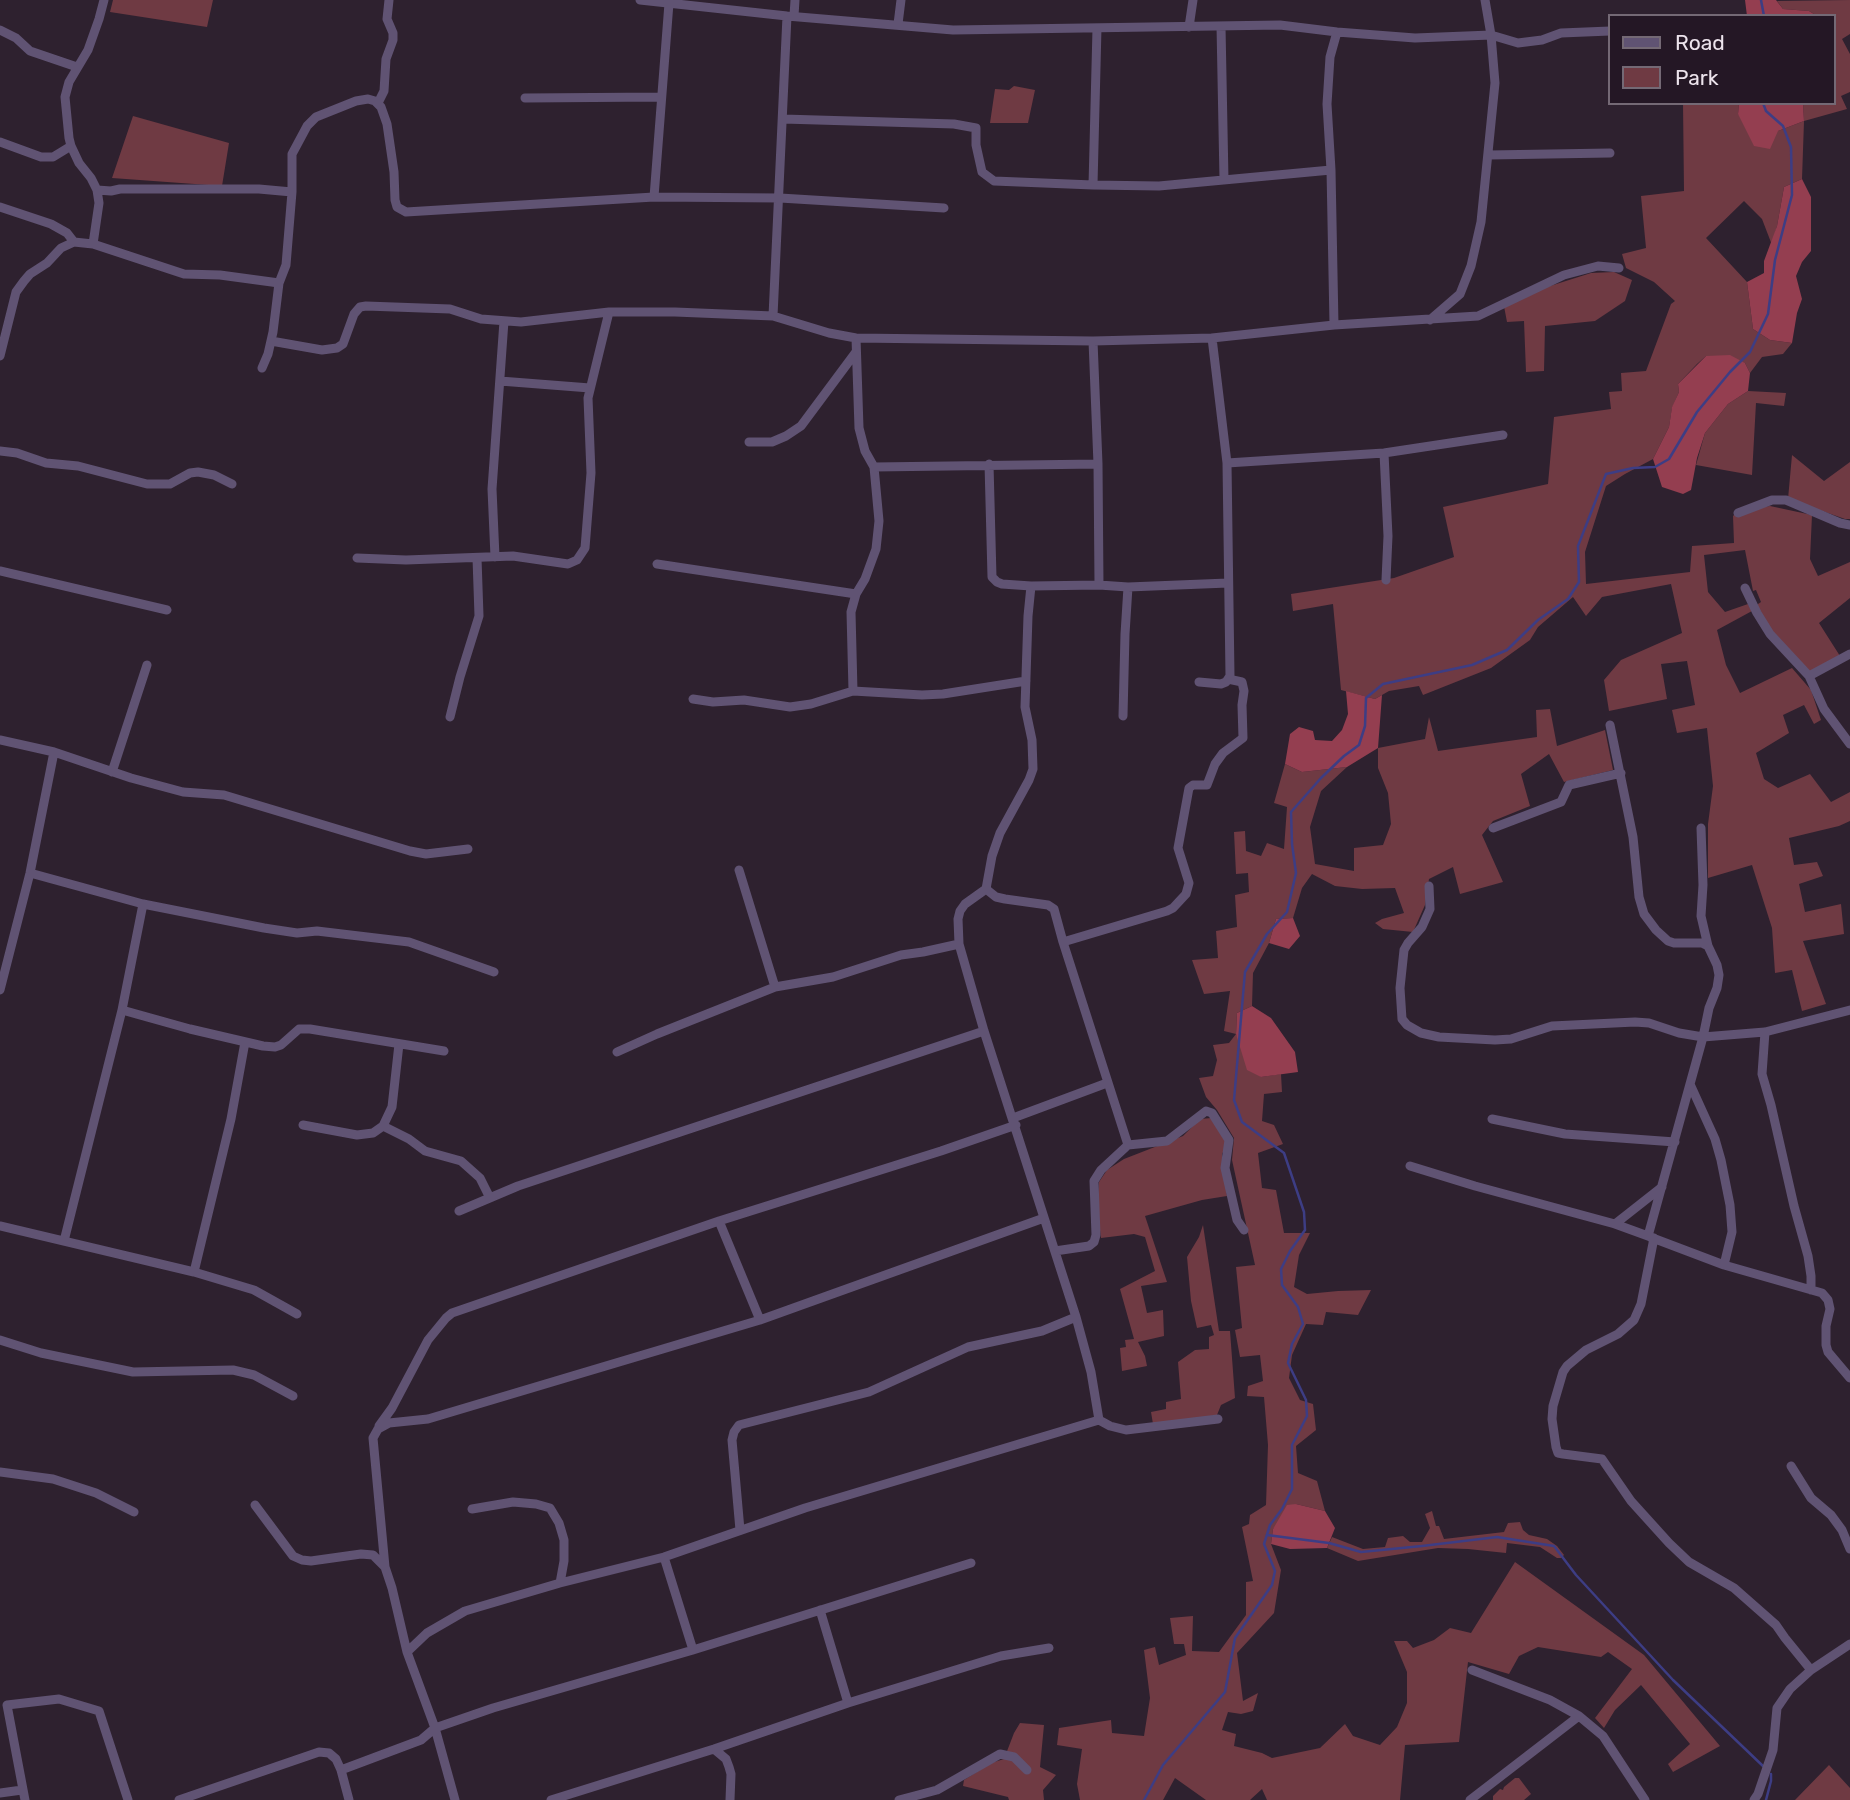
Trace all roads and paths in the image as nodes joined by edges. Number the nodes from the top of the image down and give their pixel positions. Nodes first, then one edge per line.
1 (104, 0) edge
2 (389, 0) edge
3 (640, 0) edge
4 (795, 0) edge
5 (901, 0) edge
6 (1193, 0) edge
7 (1485, 0) edge
8 (669, 3) junction
9 (791, 16) junction
10 (898, 24) junction
11 (1221, 26) junction
12 (1189, 27) junction
13 (1097, 28) junction
14 (0, 30) edge
15 (1608, 31) edge
16 (1337, 32) junction
17 (1491, 35) junction
18 (77, 67) junction
19 (661, 97) junction
20 (525, 99) dead end
21 (378, 103) junction
22 (783, 119) junction
23 (0, 142) edge
24 (71, 146) junction
25 (1610, 153) dead end
26 (1489, 155) junction
27 (1331, 170) junction
28 (1224, 180) junction
29 (1093, 185) junction
30 (97, 190) junction
31 (292, 192) junction
32 (654, 197) junction
33 (780, 198) junction
34 (0, 207) edge
35 (944, 208) dead end
36 (74, 242) junction
37 (93, 244) junction
38 (1619, 268) dead end
39 (279, 283) junction
40 (609, 312) junction
41 (773, 316) junction
42 (1430, 320) junction
43 (504, 321) junction
44 (1334, 325) junction
45 (856, 338) junction
46 (1212, 338) junction
47 (271, 341) junction
48 (1093, 341) junction
49 (856, 352) junction
50 (0, 356) edge
51 (262, 368) dead end
52 (500, 380) junction
53 (590, 388) junction
54 (1503, 435) dead end
55 (749, 442) dead end
56 (0, 451) edge
57 (1384, 453) junction
58 (1227, 463) junction
59 (989, 464) junction
60 (1098, 464) junction
61 (874, 467) junction
62 (232, 484) dead end
63 (1738, 513) dead end
64 (1850, 525) edge
65 (495, 557) junction
66 (357, 558) dead end
67 (477, 558) junction
68 (657, 564) dead end
69 (0, 571) edge
70 (1386, 580) dead end
71 (1228, 583) junction
72 (1099, 585) junction
73 (1031, 586) junction
74 (1128, 587) junction
75 (1745, 588) dead end
76 (856, 594) junction
77 (167, 610) dead end
78 (1850, 654) edge
79 (147, 665) dead end
80 (1809, 676) junction
81 (1228, 679) junction
82 (1026, 681) junction
83 (1199, 682) dead end
84 (853, 691) junction
85 (694, 699) dead end
86 (1123, 716) dead end
87 (450, 717) dead end
88 (1610, 725) dead end
89 (0, 740) edge
90 (1850, 744) edge
91 (54, 752) junction
92 (112, 772) junction
93 (1621, 773) junction
94 (1493, 828) dead end
95 (1701, 828) dead end
96 (468, 849) dead end
97 (739, 870) dead end
98 (30, 873) junction
99 (1429, 886) dead end
100 (986, 889) junction
101 (143, 904) junction
102 (1063, 942) junction
103 (959, 944) junction
104 (1709, 947) junction
105 (494, 972) dead end
106 (775, 987) junction
107 (0, 990) edge
108 (122, 1010) junction
109 (1850, 1010) edge
110 (984, 1031) junction
111 (1765, 1032) junction
112 (1703, 1037) junction
113 (245, 1042) junction
114 (399, 1044) junction
115 (444, 1051) dead end
116 (617, 1052) dead end
117 (1107, 1083) junction
118 (1690, 1084) junction
119 (1492, 1119) dead end
120 (1014, 1121) junction
121 (303, 1125) dead end
122 (383, 1126) junction
123 (1675, 1142) junction
124 (1128, 1145) junction
125 (1410, 1166) dead end
126 (1662, 1188) junction
127 (490, 1198) junction
128 (459, 1211) dead end
129 (1044, 1218) junction
130 (719, 1221) junction
131 (1615, 1224) junction
132 (0, 1226) edge
133 (1244, 1230) dead end
134 (1651, 1237) junction
135 (64, 1241) junction
136 (1055, 1251) junction
137 (1724, 1265) junction
138 (194, 1272) junction
139 (1811, 1290) junction
140 (297, 1314) dead end
141 (1076, 1317) junction
142 (760, 1320) junction
143 (0, 1340) edge
144 (1850, 1378) edge
145 (293, 1396) dead end
146 (1218, 1419) dead end
147 (1099, 1420) junction
148 (378, 1429) junction
149 (1791, 1466) dead end
150 (0, 1472) edge
151 (255, 1505) dead end
152 (472, 1509) dead end
153 (134, 1512) dead end
154 (740, 1530) junction
155 (1850, 1549) edge
156 (664, 1557) junction
157 (971, 1563) dead end
158 (385, 1567) junction
159 (560, 1584) junction
160 (820, 1610) junction
161 (1850, 1644) edge
162 (1049, 1648) dead end
163 (693, 1650) junction
164 (407, 1652) junction
165 (1472, 1670) dead end
166 (1811, 1670) junction
167 (848, 1703) junction
168 (4, 1705) edge
169 (1579, 1716) junction
170 (435, 1728) junction
171 (715, 1749) junction
172 (341, 1770) junction
173 (1027, 1770) dead end
174 (22, 1790) junction
175 (0, 1793) edge
176 (25, 1800) edge
177 (128, 1800) edge
178 (179, 1800) edge
179 (349, 1800) edge
180 (455, 1800) edge
181 (551, 1800) edge
182 (730, 1800) edge
183 (899, 1800) edge
184 (1470, 1800) edge
185 (1645, 1800) edge
186 (1754, 1800) edge

1 - 18 street
2 - 21 street
3 - 8 street
4 - 9 street
5 - 10 street
6 - 12 street
7 - 17 street
8 - 9 street
8 - 19 street
9 - 10 street
9 - 22 street
10 - 13 street
11 - 12 street
11 - 16 street
11 - 28 street
12 - 13 street
13 - 29 street
14 - 18 street
15 - 17 street
16 - 17 street
16 - 27 street
17 - 26 street
18 - 24 street
19 - 20 street
19 - 32 street
21 - 31 street
21 - 32 street
22 - 29 street
22 - 33 street
23 - 24 street
24 - 30 street
25 - 26 street
26 - 42 street
27 - 28 street
27 - 44 street
28 - 29 street
30 - 31 street
30 - 37 street
31 - 39 street
32 - 33 street
33 - 35 street
33 - 41 street
34 - 36 street
36 - 37 street
36 - 50 street
37 - 39 street
38 - 42 street
39 - 47 street
40 - 41 street
40 - 43 street
40 - 53 street
41 - 45 street
42 - 44 street
43 - 47 street
43 - 52 street
44 - 46 street
45 - 48 street
45 - 49 street
46 - 48 street
46 - 58 street
47 - 51 street
48 - 60 street
49 - 55 street
49 - 61 street
52 - 53 street
52 - 65 street
53 - 65 street
54 - 57 street
56 - 62 street
57 - 58 street
57 - 70 street
58 - 71 street
59 - 60 street
59 - 61 street
59 - 73 street
60 - 72 street
61 - 76 street
63 - 64 street
65 - 67 street
66 - 67 street
67 - 87 street
68 - 76 street
69 - 77 street
71 - 74 street
71 - 81 street
72 - 73 street
72 - 74 street
73 - 82 street
74 - 86 street
75 - 80 street
76 - 84 street
78 - 80 street
79 - 92 street
80 - 90 street
81 - 83 street
81 - 102 street
82 - 84 street
82 - 100 street
84 - 85 street
88 - 93 street
89 - 91 street
91 - 92 street
91 - 98 street
92 - 96 street
93 - 94 street
93 - 104 street
95 - 104 street
97 - 106 street
98 - 101 street
98 - 107 street
99 - 112 street
100 - 102 street
100 - 103 street
101 - 105 street
101 - 108 street
102 - 117 street
103 - 106 street
103 - 110 street
104 - 112 street
106 - 116 street
108 - 113 street
108 - 135 street
109 - 111 street
110 - 120 street
110 - 127 street
111 - 112 street
111 - 139 street
112 - 118 street
113 - 114 street
113 - 138 street
114 - 115 street
114 - 122 street
117 - 120 street
117 - 124 street
118 - 123 street
118 - 137 street
119 - 123 street
120 - 129 street
120 - 130 street
121 - 122 street
122 - 127 street
123 - 126 street
124 - 133 street
124 - 136 street
125 - 131 street
126 - 131 street
126 - 134 street
127 - 128 street
129 - 136 street
129 - 142 street
130 - 142 street
130 - 148 street
131 - 134 street
132 - 135 street
134 - 137 street
134 - 166 street
135 - 138 street
136 - 141 street
137 - 139 street
138 - 140 street
139 - 144 street
141 - 147 street
141 - 154 street
142 - 148 street
143 - 145 street
146 - 147 street
147 - 154 street
148 - 158 street
149 - 155 street
150 - 153 street
151 - 158 street
152 - 159 street
154 - 156 street
156 - 159 street
156 - 163 street
157 - 160 street
158 - 164 street
159 - 164 street
160 - 163 street
160 - 167 street
161 - 166 street
162 - 167 street
163 - 170 street
164 - 170 street
165 - 169 street
166 - 186 street
167 - 171 street
168 - 174 street
168 - 177 street
169 - 184 street
169 - 185 street
170 - 172 street
170 - 180 street
171 - 181 street
171 - 182 street
172 - 178 street
172 - 179 street
173 - 183 street
174 - 175 street
174 - 176 street

